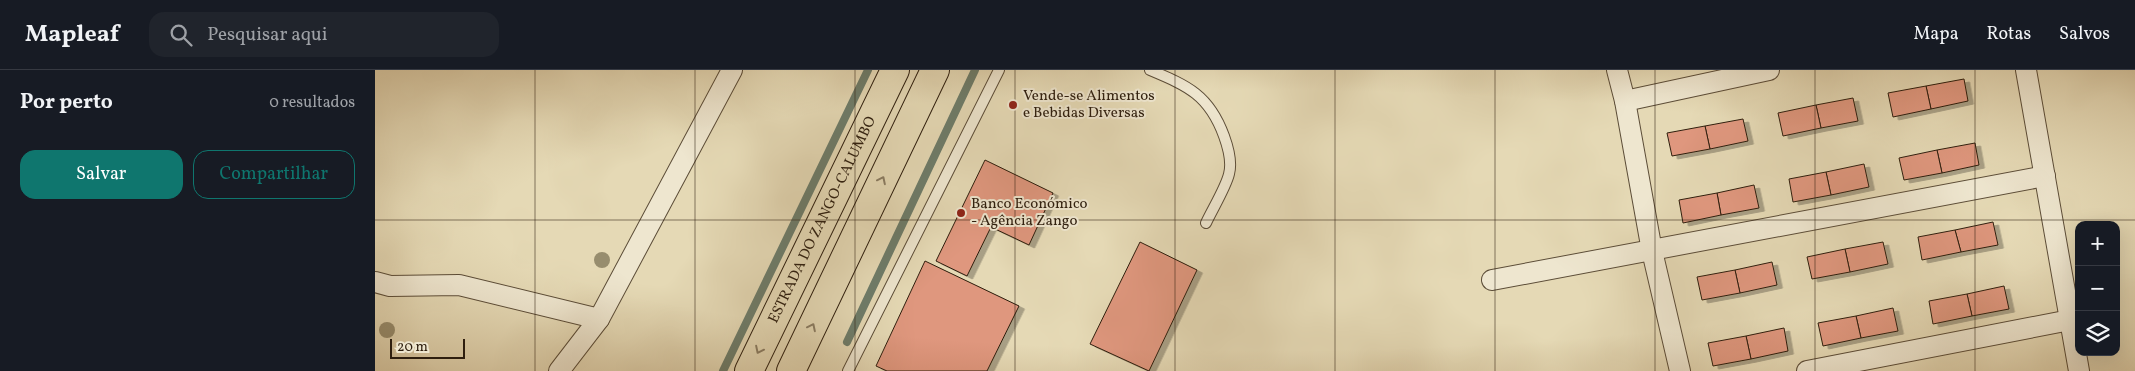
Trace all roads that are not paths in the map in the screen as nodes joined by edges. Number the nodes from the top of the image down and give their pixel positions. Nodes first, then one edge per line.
1 (732, 70) edge
2 (895, 70) edge
3 (935, 70) edge
4 (999, 70) edge
5 (1150, 70) edge
6 (1617, 70) edge
7 (1769, 70) edge
8 (2026, 70) edge
9 (1625, 101) junction
10 (2045, 176) junction
11 (1206, 223) dead end
12 (1652, 251) junction
13 (1492, 280) dead end
14 (375, 282) edge
15 (599, 319) junction
16 (2070, 320) junction
17 (559, 371) edge
18 (749, 371) edge
19 (791, 371) edge
20 (848, 371) edge
21 (1681, 371) edge
22 (1807, 371) edge
23 (2079, 371) edge

1 - 15 street
2 -> 18 main road, ESTRADA DO ZANGO-CALUMBO
19 -> 3 main road
4 - 20 lane
5 - 11 lane
6 - 9 street
7 - 9 street
8 - 10 street
9 - 12 street
10 - 12 street
10 - 16 street
12 - 13 street
12 - 21 street
14 - 15 street
15 - 17 street
16 - 22 street
16 - 23 street

